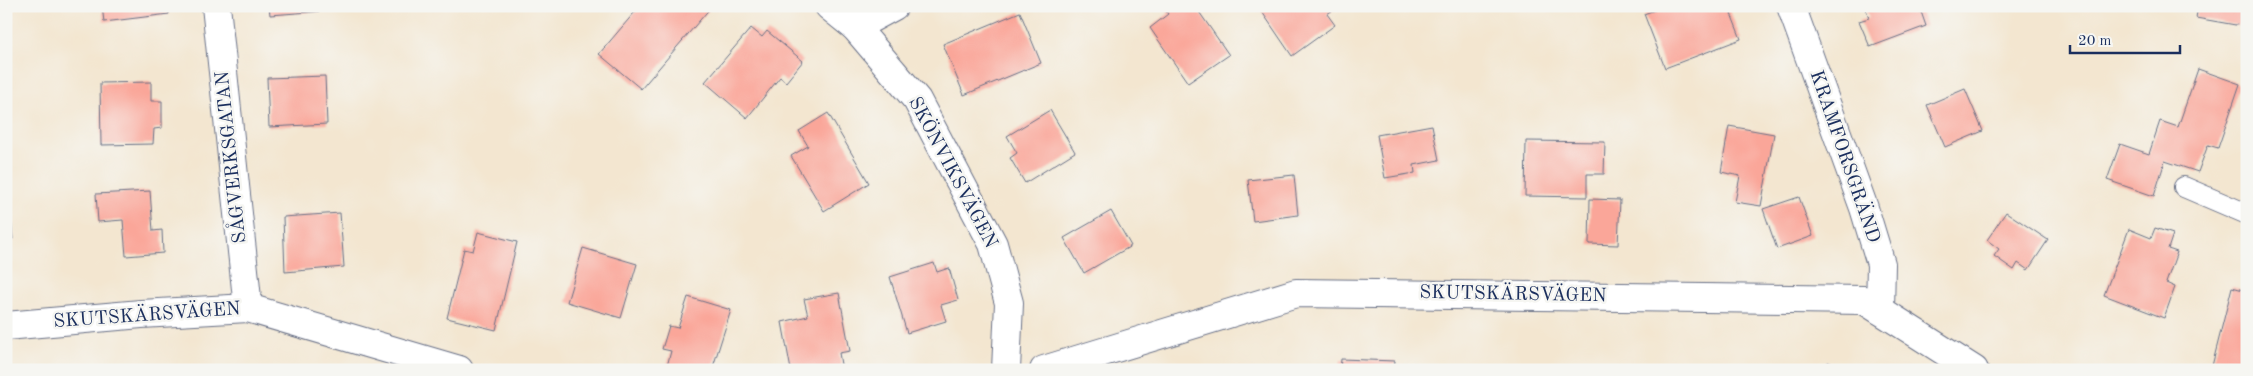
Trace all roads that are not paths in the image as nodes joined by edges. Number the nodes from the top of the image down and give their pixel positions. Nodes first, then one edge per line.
1 (216, 6) edge
2 (829, 6) edge
3 (894, 6) edge
4 (1791, 6) edge
5 (855, 27) junction
6 (2184, 187) dead end
7 (2247, 214) edge
8 (248, 308) junction
9 (1880, 310) junction
10 (6, 326) edge
11 (459, 370) edge
12 (1006, 370) edge
13 (1044, 370) edge
14 (1974, 370) edge

1 - 8 street, SÅGVERKSGATAN
2 - 5 street, SKÖNVIKSVÄGEN
3 - 5 street
4 - 9 street, KRAMFORSGRÄND
5 - 12 street, SKÖNVIKSVÄGEN
6 - 7 lane
8 - 10 street, SKUTSKÄRSVÄGEN
8 - 11 street, SKUTSKÄRSVÄGEN
9 - 13 street, SKUTSKÄRSVÄGEN
9 - 14 street, SKUTSKÄRSVÄGEN

